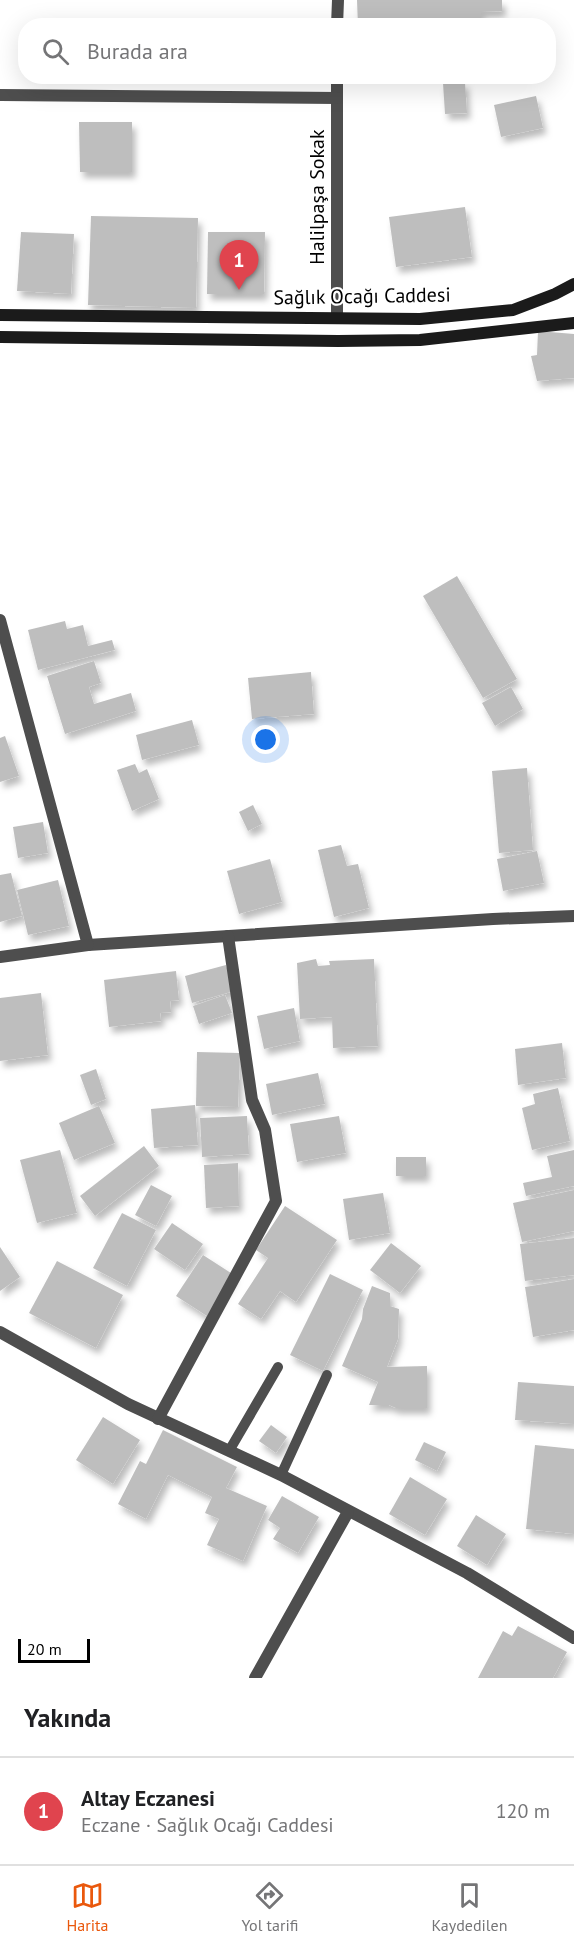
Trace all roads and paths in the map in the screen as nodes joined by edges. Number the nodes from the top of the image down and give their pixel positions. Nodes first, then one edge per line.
1 (338, 0) edge
2 (337, 18) edge
3 (337, 84) edge
4 (0, 95) edge
5 (337, 98) junction
6 (574, 284) edge
7 (0, 315) edge
8 (337, 318) junction
9 (574, 323) edge
10 (0, 337) edge
11 (0, 620) edge
12 (574, 916) edge
13 (228, 936) junction
14 (88, 945) junction
15 (0, 957) edge
16 (0, 1332) edge
17 (278, 1367) dead end
18 (327, 1375) dead end
19 (158, 1419) junction
20 (229, 1451) junction
21 (281, 1475) junction
22 (348, 1512) junction
23 (574, 1638) edge
24 (255, 1678) edge

1 - 2 street
3 - 5 street, Halilpaşa Sokak
4 - 5 street
5 - 8 street, Halilpaşa Sokak
6 - 8 street, Sağlık Ocağı Caddesi
7 - 8 street, Sağlık Ocağı Caddesi
9 - 10 street
11 - 14 street
12 - 13 street
13 - 14 street
13 - 19 street
14 - 15 street
16 - 19 street
17 - 20 lane
18 - 21 lane
19 - 20 street
20 - 21 street
21 - 22 street
22 - 23 street
22 - 24 street

